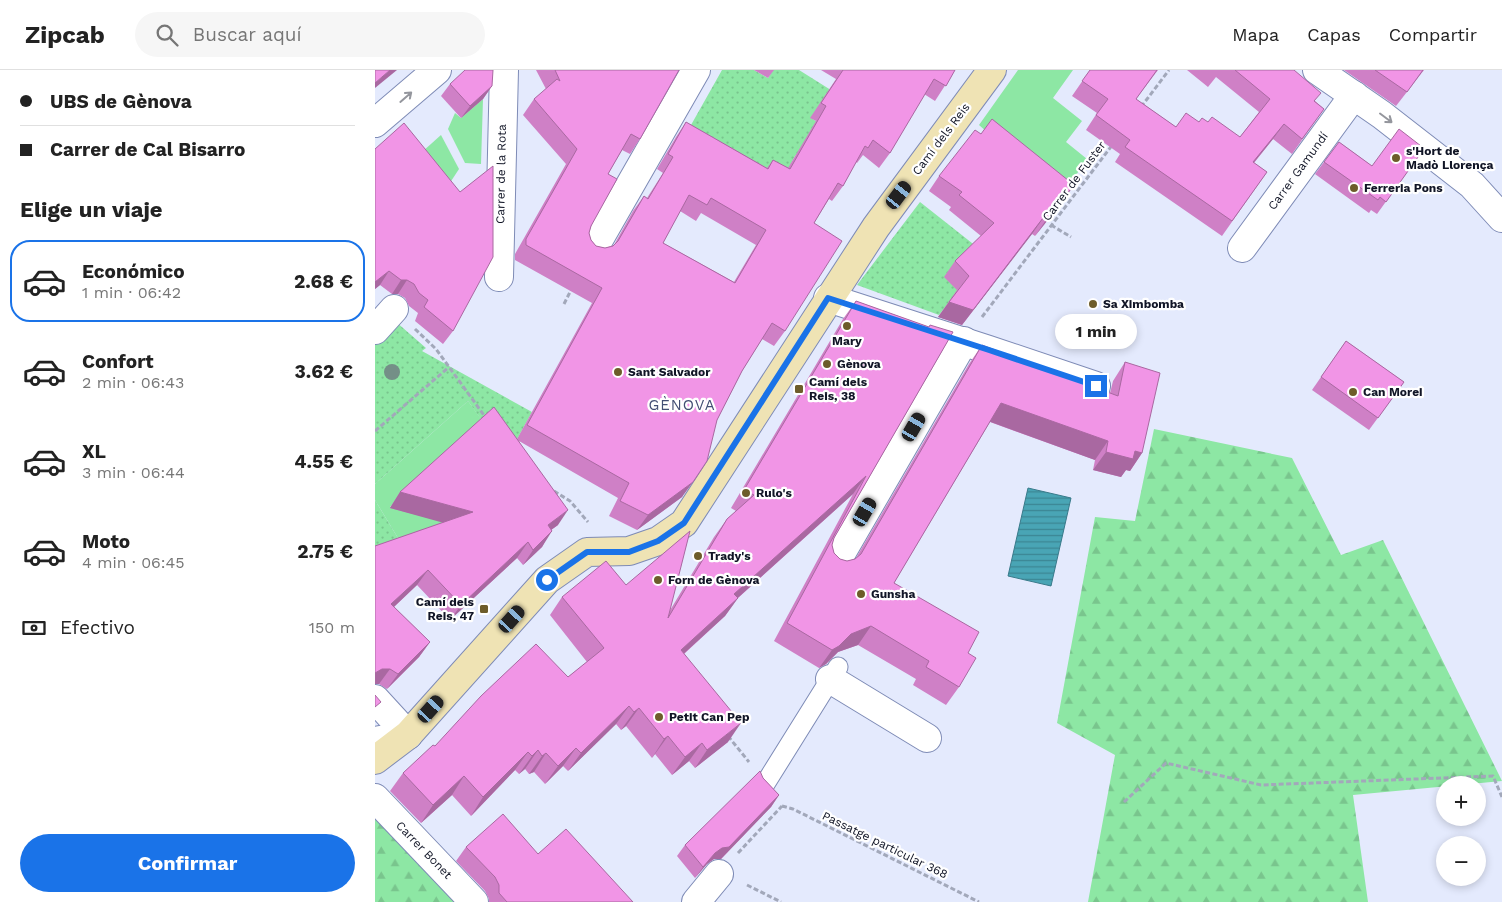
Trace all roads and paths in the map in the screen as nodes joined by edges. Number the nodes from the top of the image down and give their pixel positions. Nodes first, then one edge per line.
1 (437, 70) edge
2 (504, 70) edge
3 (696, 70) edge
4 (992, 70) edge
5 (1169, 70) edge
6 (1317, 70) edge
7 (1354, 95) junction
8 (1140, 109) edge
9 (375, 123) edge
10 (1116, 140) edge
11 (1502, 218) edge
12 (1051, 225) junction
13 (1071, 237) dead end
14 (594, 248) joint
15 (1242, 248) dead end
16 (499, 277) dead end
17 (828, 298) junction
18 (564, 304) dead end
19 (394, 309) dead end
20 (375, 330) edge
21 (427, 341) dead end
22 (964, 341) junction
23 (449, 367) junction
24 (1096, 386) edge
25 (488, 421) edge
26 (375, 431) edge
27 (546, 487) edge
28 (596, 552) junction
29 (835, 564) edge
30 (834, 673) joint
31 (375, 699) edge
32 (724, 731) edge
33 (408, 735) junction
34 (927, 738) dead end
35 (375, 741) edge
36 (375, 760) edge
37 (765, 784) junction
38 (1502, 797) edge
39 (375, 798) edge
40 (1124, 802) dead end
41 (782, 806) junction
42 (719, 874) junction
43 (474, 902) edge
44 (695, 902) edge
45 (781, 902) edge
46 (979, 902) edge

9 -> 1 street
2 - 16 street, Carrer de la Rota
3 - 14 street
4 - 17 street, Camí dels Reis
5 - 8 path
6 - 7 street
7 -> 11 street
7 - 15 street, Carrer Gamundí
10 - 12 path, Carrer de Fuster
12 - 13 path
12 - 22 path, Carrer de Fuster
14 - 18 path
17 - 22 street
17 - 28 street, Camí dels Reis
19 - 20 street
21 - 23 path
22 - 24 street
22 - 29 street
23 - 25 path
23 - 26 path
27 - 28 path
28 - 33 street, Camí dels Reis
30 - 34 street
30 - 37 lane
31 - 33 street
32 - 37 path
33 - 35 street
33 - 36 street, Camí dels Reis
37 - 41 path
38 - 40 path
39 - 43 street, Carrer Bonet
41 - 42 path
41 - 46 path, Passatge particular 368
42 - 44 street
42 - 45 path

